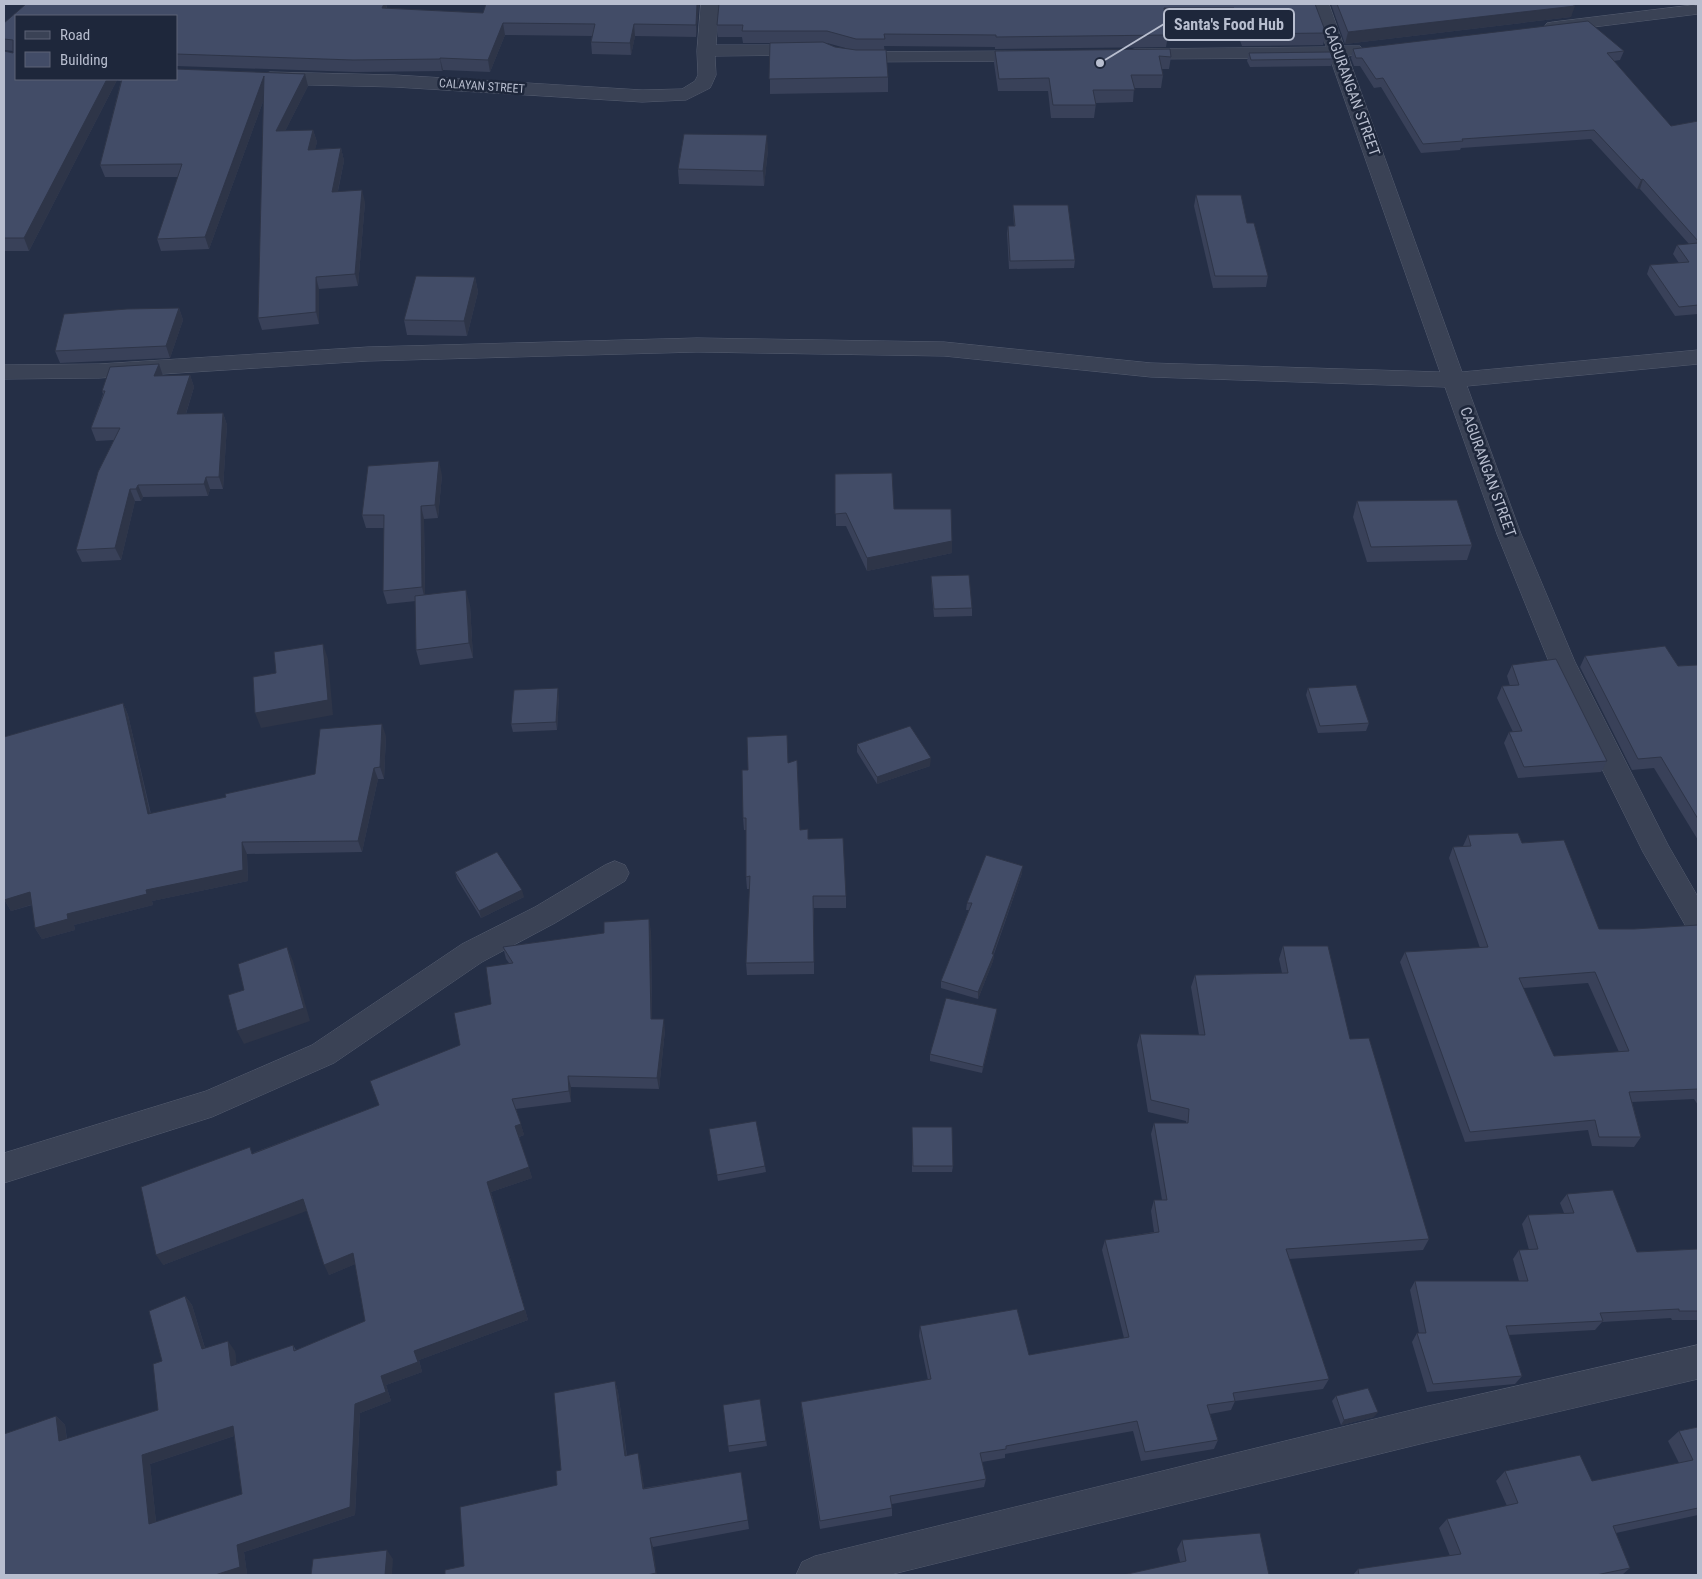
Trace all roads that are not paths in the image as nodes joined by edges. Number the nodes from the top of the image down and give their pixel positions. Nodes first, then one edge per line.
1 (710, 4) edge
2 (1320, 4) edge
3 (1693, 10) dead end
4 (1536, 29) edge
5 (1368, 49) edge
6 (706, 51) junction
7 (1339, 52) junction
8 (1116, 54) edge
9 (1048, 55) edge
10 (255, 77) edge
11 (1698, 357) edge
12 (4, 372) edge
13 (1455, 380) junction
14 (615, 873) dead end
15 (1698, 922) edge
16 (4, 1168) edge
17 (1698, 1362) edge
18 (816, 1575) edge

1 - 6 street, CALAYAN STREET
2 - 7 street, CAGURANGAN STREET
3 - 4 street
5 - 7 street
6 - 9 street
6 - 10 street, CALAYAN STREET
7 - 8 street
7 - 13 street, CAGURANGAN STREET
11 - 13 street
12 - 13 street
13 - 15 street, CAGURANGAN STREET
14 - 16 street
17 - 18 street

